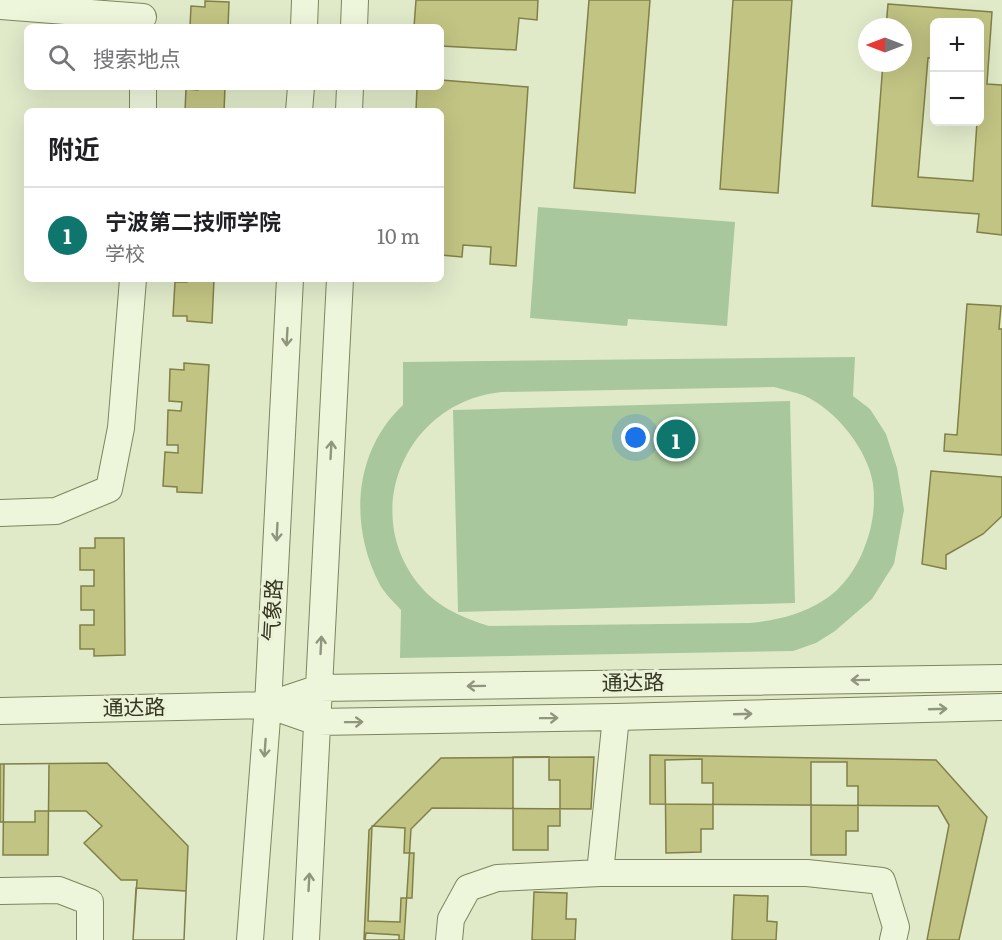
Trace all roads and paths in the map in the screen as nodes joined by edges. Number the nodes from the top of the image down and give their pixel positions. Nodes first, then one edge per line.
1 (305, 0) edge
2 (355, 0) edge
3 (0, 6) edge
4 (144, 15) edge
5 (304, 24) edge
6 (354, 24) edge
7 (143, 90) edge
8 (301, 90) edge
9 (350, 90) edge
10 (143, 108) edge
11 (299, 108) edge
12 (349, 108) edge
13 (133, 282) edge
14 (290, 282) edge
15 (340, 282) edge
16 (0, 513) edge
17 (1002, 678) edge
18 (319, 688) junction
19 (268, 705) junction
20 (1002, 707) edge
21 (0, 711) edge
22 (616, 717) junction
23 (317, 722) junction
24 (600, 873) junction
25 (0, 891) edge
26 (90, 940) edge
27 (250, 940) edge
28 (306, 940) edge
29 (449, 940) edge
30 (893, 940) edge

1 - 5 street
2 - 6 street
3 - 4 street
7 - 10 street
8 - 11 street
9 - 12 street
13 - 16 street
14 -> 19 street, 气象路
18 -> 15 street
17 -> 18 street, 通达路
18 - 19 street, 通达路
18 - 23 street
19 - 21 street, 通达路
19 - 23 street, 通达路
19 -> 27 street, 气象路
22 -> 20 street, 通达路
23 -> 22 street, 通达路
22 - 24 street
28 -> 23 street
24 - 29 street
24 - 30 street
25 - 26 street

